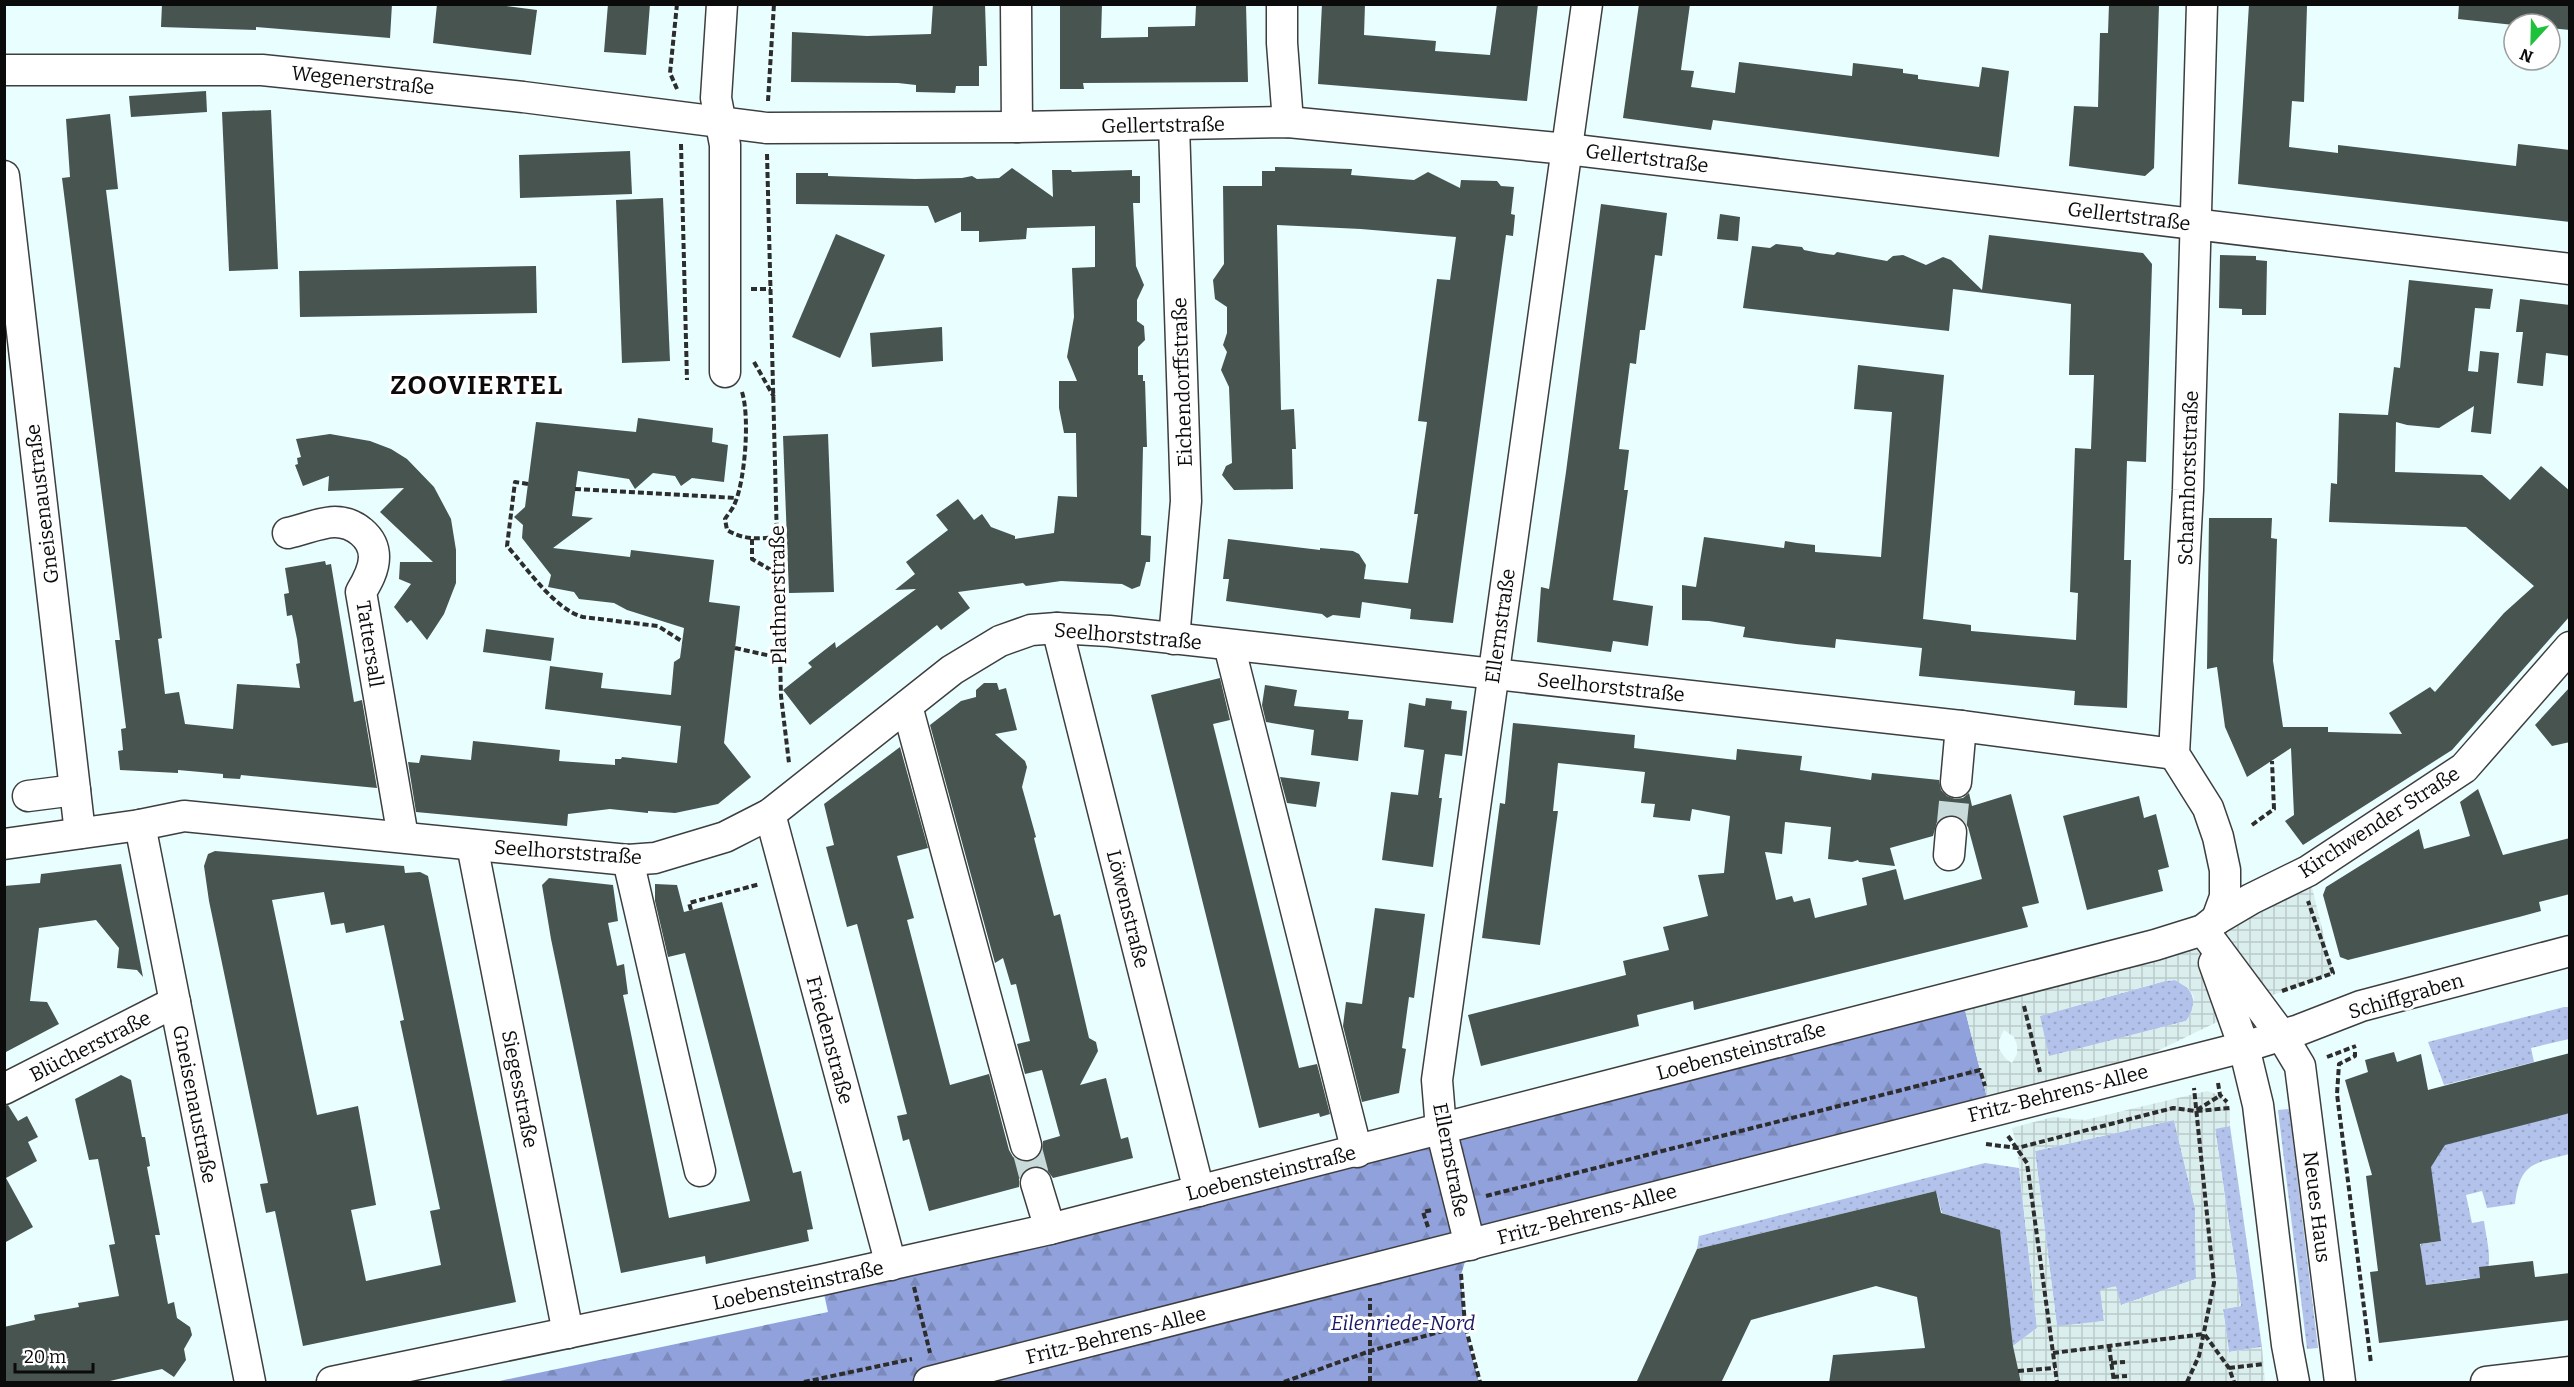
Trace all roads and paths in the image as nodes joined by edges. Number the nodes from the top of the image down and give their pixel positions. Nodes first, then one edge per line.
1 (677, 4) edge
2 (722, 4) edge
3 (774, 4) edge
4 (1016, 4) edge
5 (1282, 4) edge
6 (1587, 4) edge
7 (2202, 4) edge
8 (4, 70) edge
9 (681, 118) junction
10 (1288, 122) junction
11 (720, 123) junction
12 (1174, 125) junction
13 (1017, 127) junction
14 (766, 128) junction
15 (1567, 148) junction
16 (4, 176) edge
17 (2197, 224) junction
18 (2570, 269) edge
19 (725, 372) joint
20 (687, 380) dead end
21 (528, 484) dead end
22 (575, 489) dead end
23 (736, 498) junction
24 (288, 533) dead end
25 (777, 537) junction
26 (752, 539) junction
27 (778, 574) junction
28 (1057, 628) junction
29 (1174, 639) junction
30 (682, 642) dead end
31 (1229, 645) junction
32 (2570, 647) edge
33 (735, 648) dead end
34 (780, 658) junction
35 (1493, 674) junction
36 (907, 706) junction
37 (1961, 726) junction
38 (2174, 754) junction
39 (2272, 761) dead end
40 (1956, 782) tunnel mouth
41 (800, 789) junction
42 (75, 790) junction
43 (28, 796) dead end
44 (770, 814) junction
45 (140, 825) junction
46 (2252, 825) dead end
47 (80, 833) junction
48 (403, 837) junction
49 (4, 844) edge
50 (472, 845) junction
51 (628, 860) junction
52 (2300, 875) junction
53 (786, 876) junction
54 (691, 910) dead end
55 (2210, 925) junction
56 (2570, 951) edge
57 (2333, 973) dead end
58 (175, 1002) junction
59 (2027, 1020) dead end
60 (2282, 1036) junction
61 (2244, 1047) junction
62 (2355, 1052) dead end
63 (2040, 1073) dead end
64 (4, 1089) edge
65 (2220, 1095) dead end
66 (1987, 1099) junction
67 (2230, 1108) dead end
68 (2196, 1111) junction
69 (1441, 1129) junction
70 (1026, 1145) tunnel mouth
71 (1975, 1146) dead end
72 (2017, 1148) junction
73 (1357, 1152) junction
74 (700, 1171) dead end
75 (1036, 1183) tunnel mouth
76 (1199, 1191) junction
77 (1458, 1203) junction
78 (1428, 1226) dead end
79 (1050, 1229) junction
80 (1469, 1259) junction
81 (891, 1265) junction
82 (1371, 1298) dead end
83 (1465, 1325) junction
84 (568, 1333) junction
85 (2204, 1334) junction
86 (2109, 1346) junction
87 (1370, 1351) junction
88 (2053, 1353) junction
89 (2125, 1362) dead end
90 (2111, 1363) junction
91 (2371, 1363) dead end
92 (2264, 1364) dead end
93 (2055, 1368) junction
94 (2229, 1368) junction
95 (2018, 1371) dead end
96 (2570, 1372) edge
97 (2127, 1376) dead end
98 (2113, 1380) edge
99 (934, 1382) edge
100 (250, 1383) edge
101 (332, 1383) edge
102 (1284, 1383) edge
103 (1370, 1383) edge
104 (1480, 1383) edge
105 (2057, 1383) edge
106 (2187, 1383) edge
107 (2234, 1383) edge
108 (2294, 1383) edge
109 (2340, 1383) edge
110 (2486, 1383) edge

1 - 9 path
2 - 11 street
3 - 14 path, Plathnerstraße
4 - 13 street
5 - 10 street
6 - 15 street, Ellernstraße
7 - 17 street, Scharnhorststraße
8 - 9 street, Wegenerstraße
9 - 11 street, Wegenerstraße
9 - 20 path
10 - 12 street, Gellertstraße
10 - 15 street, Gellertstraße
11 - 14 street, Gellertstraße
11 - 19 street
12 - 13 street, Gellertstraße
12 - 29 street, Eichendorffstraße
13 - 14 street, Gellertstraße
14 - 25 path, Plathnerstraße
15 - 17 street, Gellertstraße
15 - 35 street, Ellernstraße
16 - 42 street, Gneisenaustraße
17 - 18 street, Gellertstraße
17 - 38 street, Scharnhorststraße
19 - 23 path
21 - 30 path
22 - 23 path
23 - 26 path
24 - 48 street, Tattersall
25 - 26 path
25 - 27 path, Plathnerstraße
26 - 27 path
27 - 34 path, Plathnerstraße
28 - 29 street, Seelhorststraße
28 - 36 street, Seelhorststraße
28 - 76 street, Löwenstraße
29 - 31 street, Seelhorststraße
31 - 35 street, Seelhorststraße
31 - 73 street
32 - 52 street, Kirchwender Straße
33 - 34 path
34 - 41 path, Plathnerstraße
35 - 37 street, Seelhorststraße
35 - 69 street, Ellernstraße
36 - 41 street, Seelhorststraße
36 - 70 street
37 - 38 street, Seelhorststraße
37 - 40 street
38 - 55 street
39 - 46 path
41 - 44 street, Seelhorststraße
42 - 43 street
42 - 47 street, Gneisenaustraße
44 - 51 street, Seelhorststraße
44 - 53 street, Friedenstraße
45 - 47 street, Seelhorststraße
45 - 48 street, Seelhorststraße
45 - 58 street, Gneisenaustraße
47 - 49 street, Seelhorststraße
48 - 50 street, Seelhorststraße
50 - 51 street, Seelhorststraße
50 - 84 street, Siegesstraße
51 - 74 street
52 - 55 street, Kirchwender Straße
52 - 57 path
53 - 54 path
53 - 81 street, Friedenstraße
55 - 60 street
55 - 61 street
55 - 69 street, Loebensteinstraße
56 - 60 street, Schiffgraben
58 - 64 street, Blücherstraße
58 - 100 street, Gneisenaustraße
59 - 63 path
60 - 61 street, Schiffgraben
60 - 109 street, Neues Haus
61 - 66 street, Fritz-Behrens-Allee
61 - 108 street
62 - 91 path
65 - 68 path
66 - 72 path
66 - 77 path
66 - 80 street, Fritz-Behrens-Allee
67 - 68 path
68 - 72 path
68 - 85 path
69 - 73 street, Loebensteinstraße
69 - 77 street, Ellernstraße
71 - 72 path
72 - 88 path
73 - 76 street, Loebensteinstraße
75 - 79 street
76 - 79 street, Loebensteinstraße
77 - 78 path
77 - 80 street, Ellernstraße
79 - 81 street, Loebensteinstraße
80 - 83 path
80 - 99 street, Fritz-Behrens-Allee
81 - 84 street, Loebensteinstraße
81 - 99 path
82 - 87 path
83 - 87 path
83 - 104 path
84 - 101 street, Loebensteinstraße
85 - 86 path
85 - 94 path
85 - 106 path
86 - 88 path
86 - 90 path
87 - 102 path
87 - 103 path
88 - 93 path
89 - 90 path
90 - 98 path
92 - 94 path
93 - 95 path
93 - 105 path
94 - 107 path
96 - 110 street
97 - 98 path

